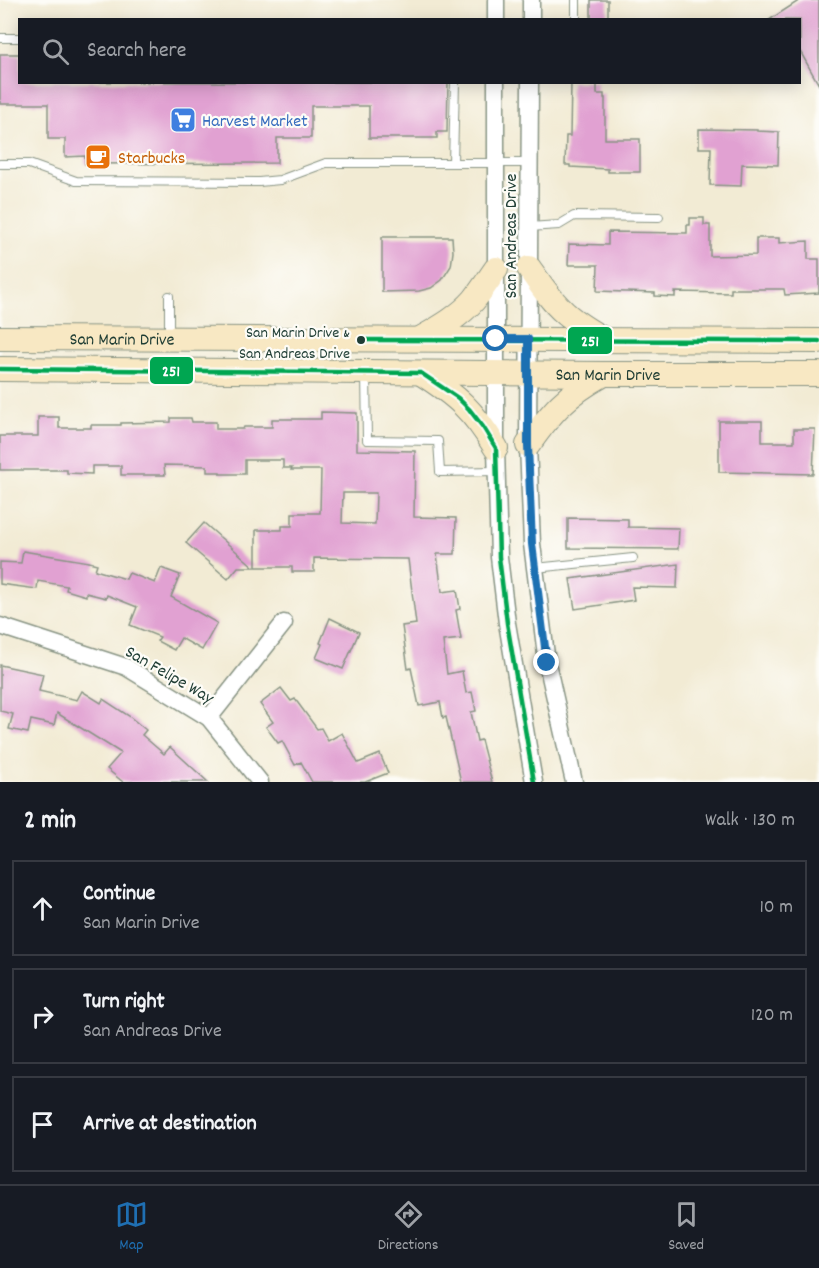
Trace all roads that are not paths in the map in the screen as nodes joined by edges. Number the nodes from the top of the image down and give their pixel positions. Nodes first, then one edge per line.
1 (496, 0) edge
2 (531, 0) edge
3 (576, 0) edge
4 (496, 18) edge
5 (531, 18) edge
6 (576, 18) edge
7 (0, 38) edge
8 (18, 38) edge
9 (455, 84) edge
10 (495, 84) edge
11 (530, 84) edge
12 (453, 163) junction
13 (530, 163) junction
14 (0, 164) edge
15 (495, 164) junction
16 (659, 218) dead end
17 (529, 227) junction
18 (529, 268) junction
19 (496, 269) junction
20 (170, 296) dead end
21 (0, 338) edge
22 (170, 339) junction
23 (420, 339) junction
24 (496, 339) junction
25 (528, 339) junction
26 (605, 340) junction
27 (819, 341) edge
28 (0, 369) edge
29 (366, 372) junction
30 (421, 373) junction
31 (496, 373) junction
32 (528, 374) junction
33 (604, 374) junction
34 (819, 374) edge
35 (528, 445) junction
36 (496, 459) junction
37 (633, 558) dead end
38 (535, 567) junction
39 (284, 623) dead end
40 (0, 626) edge
41 (209, 718) junction
42 (260, 782) edge
43 (534, 782) edge
44 (574, 782) edge

1 - 4 street
2 - 5 street
3 - 6 lane
7 - 8 lane
9 - 12 lane
10 - 15 street, San Andreas Drive
11 - 13 street, San Andreas Drive
12 - 14 lane
12 - 15 lane
13 - 15 lane
13 - 17 street, San Andreas Drive
15 - 19 street, San Andreas Drive
16 - 17 lane
17 - 18 street, San Andreas Drive
18 - 25 street, San Andreas Drive
18 - 26 main road
19 - 23 main road
19 - 24 street, San Andreas Drive
20 - 22 lane
21 - 22 main road, San Marin Drive
22 - 23 main road, San Marin Drive
23 - 24 main road, San Marin Drive
24 - 25 main road, San Marin Drive
24 - 31 street, San Andreas Drive
25 - 26 main road, San Marin Drive
25 - 32 street, San Andreas Drive
26 - 27 main road, San Marin Drive
28 - 29 main road, San Marin Drive
29 - 30 main road, San Marin Drive
29 - 36 lane
30 - 31 main road, San Marin Drive
30 - 36 main road
31 - 32 main road, San Marin Drive
31 - 36 street, San Andreas Drive
32 - 33 main road, San Marin Drive
32 - 35 street, San Andreas Drive
33 - 34 main road, San Marin Drive
33 - 35 main road
35 - 38 street, San Andreas Drive
36 - 43 street, San Andreas Drive
37 - 38 lane
38 - 44 street, San Andreas Drive
39 - 41 street
40 - 41 street, San Felipe Way
41 - 42 street, San Felipe Way

